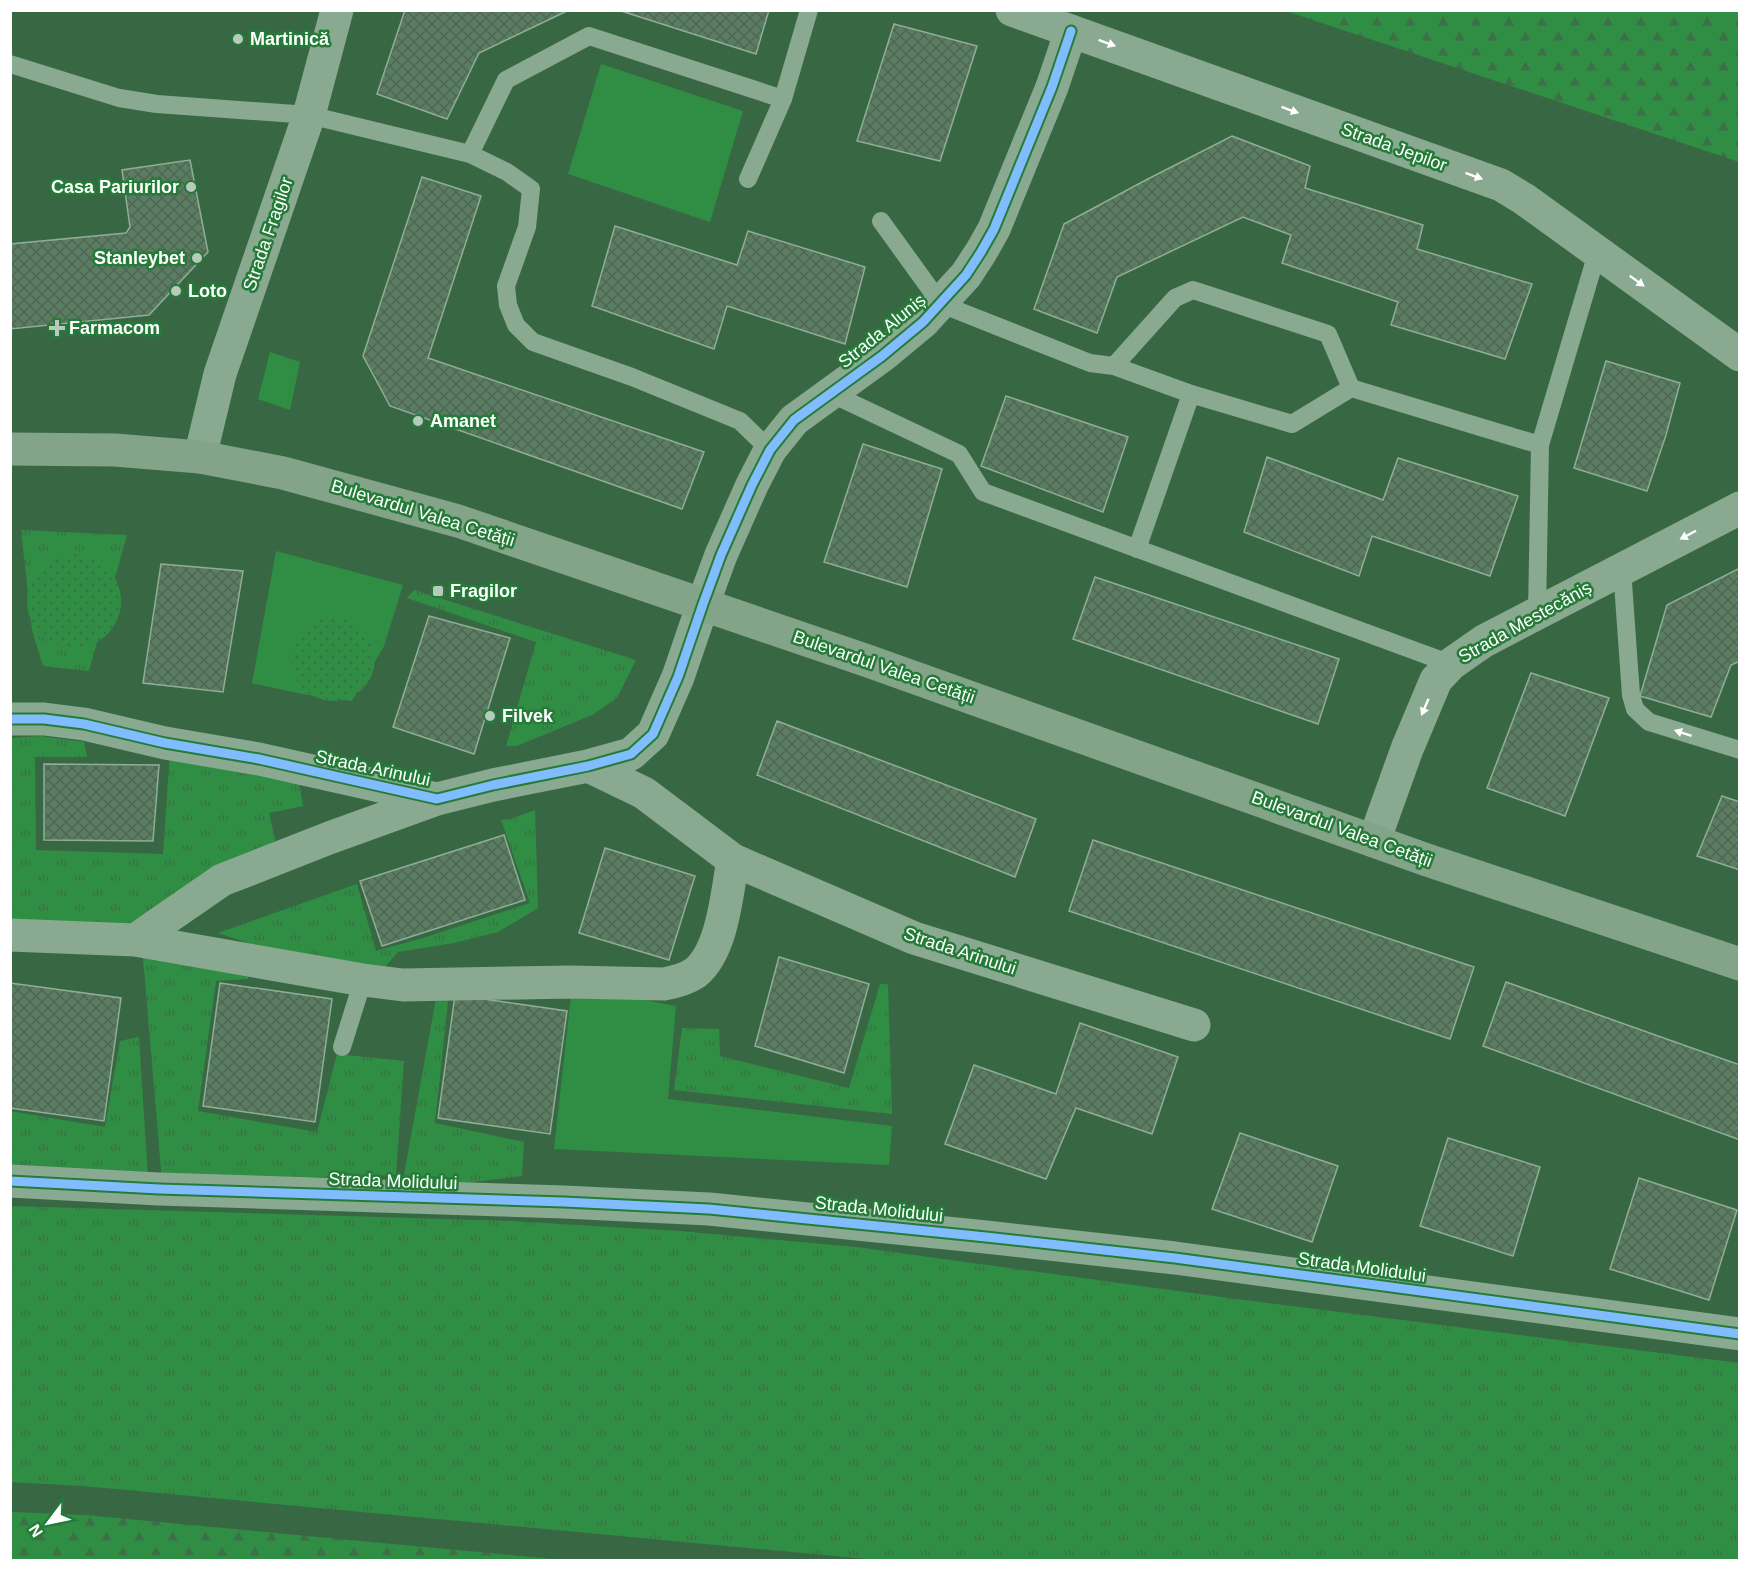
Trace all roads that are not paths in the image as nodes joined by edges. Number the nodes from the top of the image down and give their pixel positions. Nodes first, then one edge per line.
1 (337, 10) edge
2 (808, 10) edge
3 (1012, 10) edge
4 (1071, 31) junction
5 (10, 64) edge
6 (783, 99) junction
7 (309, 116) junction
8 (470, 154) junction
9 (748, 179) dead end
10 (881, 221) dead end
11 (1598, 253) junction
12 (941, 304) junction
13 (1740, 356) edge
14 (1114, 366) junction
15 (1351, 388) junction
16 (830, 393) junction
17 (1191, 394) junction
18 (1540, 446) junction
19 (10, 449) edge
20 (770, 450) junction
21 (200, 457) junction
22 (1740, 508) edge
23 (1137, 549) junction
24 (1622, 569) junction
25 (703, 604) junction
26 (1537, 614) junction
27 (1450, 664) junction
28 (10, 719) edge
29 (1740, 750) edge
30 (588, 766) junction
31 (437, 799) junction
32 (1374, 841) junction
33 (733, 860) junction
34 (10, 935) edge
35 (135, 940) junction
36 (1740, 964) edge
37 (363, 980) junction
38 (1194, 1025) dead end
39 (342, 1047) dead end
40 (10, 1181) edge
41 (1740, 1334) edge

1 - 7 street, Strada Fragilor
2 - 6 lane
3 - 4 street, Strada Jepilor
4 -> 11 street, Strada Jepilor
4 - 12 street, Strada Aluniș
5 - 7 lane
6 - 8 lane
6 - 9 lane
7 - 8 lane
7 - 21 street, Strada Fragilor
8 - 20 lane
10 - 12 lane
11 -> 13 street, Strada Jepilor
11 - 18 lane
12 - 14 lane
12 - 16 street, Strada Aluniș
14 - 15 lane
14 - 17 lane
15 - 17 lane
15 - 18 lane
16 - 20 street, Strada Aluniș
16 - 23 lane
17 - 23 lane
18 - 26 lane
19 - 21 main road, Bulevardul Valea Cetății
20 - 25 street, Strada Aluniș
21 - 25 main road, Bulevardul Valea Cetății
22 -> 24 street, Strada Mestecăniș
23 - 27 lane
24 - 26 street, Strada Mestecăniș
29 -> 24 lane
25 - 30 street, Strada Arinului
25 - 32 main road, Bulevardul Valea Cetății
26 - 27 street, Strada Mestecăniș
27 -> 32 street, Strada Mestecăniș
28 - 31 street, Strada Arinului
30 - 31 street, Strada Arinului
30 - 33 street, Strada Arinului
31 - 35 street, Strada Arinului
32 - 36 main road, Bulevardul Valea Cetății
33 - 37 street
33 - 38 street, Strada Arinului
34 - 35 street
35 - 37 street
37 - 39 lane
40 - 41 street, Strada Molidului

